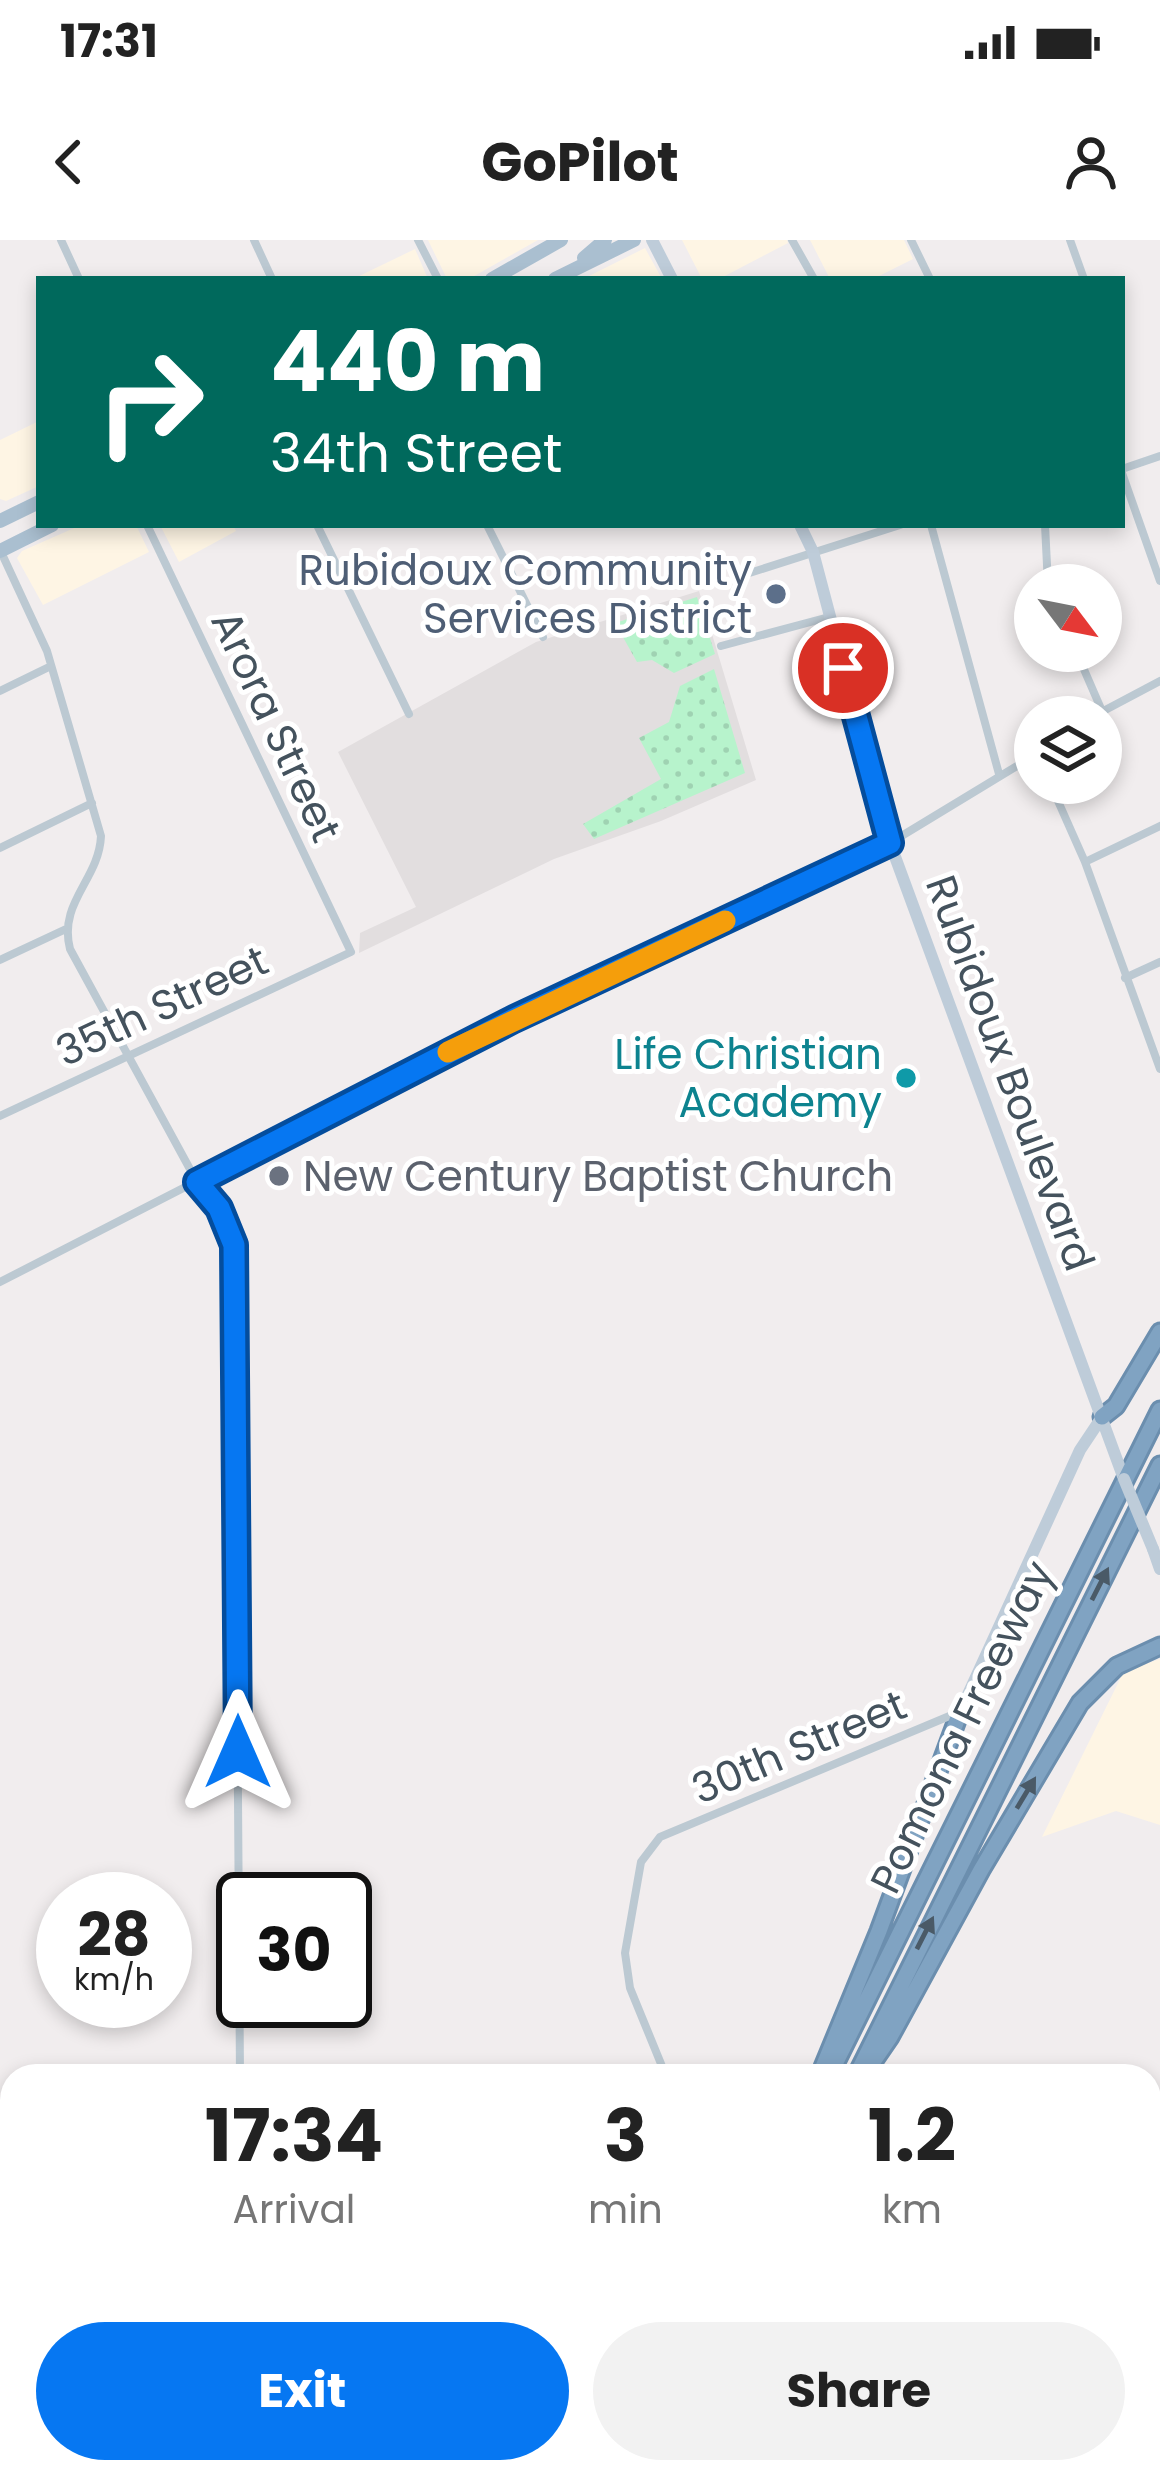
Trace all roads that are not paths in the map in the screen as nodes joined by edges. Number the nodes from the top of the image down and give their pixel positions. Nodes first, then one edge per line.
1 (61, 240) edge
2 (254, 240) edge
3 (418, 240) edge
4 (561, 240) edge
5 (605, 240) edge
6 (634, 240) edge
7 (652, 240) edge
8 (792, 240) edge
9 (911, 240) edge
10 (1070, 240) edge
11 (79, 276) edge
12 (271, 276) edge
13 (436, 276) edge
14 (498, 276) edge
15 (561, 276) edge
16 (670, 276) edge
17 (812, 276) edge
18 (929, 276) edge
19 (1083, 276) edge
20 (1160, 456) edge
21 (1125, 470) edge
22 (1125, 480) edge
23 (36, 503) edge
24 (0, 521) edge
25 (46, 528) edge
26 (148, 528) edge
27 (318, 528) edge
28 (488, 528) edge
29 (801, 528) edge
30 (891, 528) edge
31 (932, 528) edge
32 (1045, 528) edge
33 (0, 550) edge
34 (813, 552) junction
35 (1047, 564) edge
36 (740, 576) dead end
37 (1160, 581) edge
38 (830, 617) junction
39 (543, 637) dead end
40 (721, 646) dead end
41 (51, 666) junction
42 (1160, 680) edge
43 (0, 691) edge
44 (1122, 700) edge
45 (409, 714) dead end
46 (1014, 766) edge
47 (999, 774) junction
48 (92, 803) junction
49 (1059, 804) edge
50 (1160, 826) edge
51 (890, 843) junction
52 (0, 848) edge
53 (1085, 862) junction
54 (66, 929) junction
55 (351, 952) joint
56 (0, 960) edge
57 (1160, 962) edge
58 (1125, 978) junction
59 (126, 1055) junction
60 (1160, 1069) edge
61 (0, 1116) edge
62 (197, 1182) junction
63 (0, 1282) edge
64 (1160, 1332) edge
65 (1160, 1410) edge
66 (1102, 1417) junction
67 (1160, 1465) edge
68 (1160, 1569) edge
69 (1160, 1646) edge
70 (960, 1712) junction
71 (240, 2064) edge
72 (660, 2064) edge
73 (824, 2064) edge
74 (835, 2064) edge
75 (865, 2064) edge
76 (869, 2064) edge

1 - 11 street
2 - 12 street
3 - 13 street
4 - 14 main road
5 - 15 main road
6 - 15 main road
7 - 16 main road
8 - 17 street
9 - 18 street
10 - 19 street
20 - 21 street
22 - 37 street
23 - 24 main road
25 - 33 main road
26 - 55 street, Arora Street
27 - 45 street
28 - 39 street
29 - 34 main road, Rubidoux Boulevard
30 - 34 street
31 - 47 street
32 - 35 street
33 - 41 street
34 - 36 street
34 - 38 main road, Rubidoux Boulevard
38 - 40 street
38 - 51 main road, Rubidoux Boulevard
41 - 43 street
41 - 48 street
42 - 44 street
46 - 47 street
47 - 51 street
48 - 52 street
48 - 54 street
49 - 53 street
50 - 53 street
51 - 62 street
51 - 66 main road, Rubidoux Boulevard
53 - 58 street
54 - 56 street
54 - 59 street
55 - 59 street, 35th Street
57 - 58 street
58 - 60 street
59 - 61 street, 35th Street
59 - 62 street
62 - 63 street
62 - 71 street
64 - 66 highway
65 - 74 highway, Pomona Freeway
66 - 68 main road, Rubidoux Boulevard, bridge
66 - 70 main road
75 -> 67 highway, Pomona Freeway
76 -> 69 highway
70 - 72 street, 30th Street
70 - 73 highway

